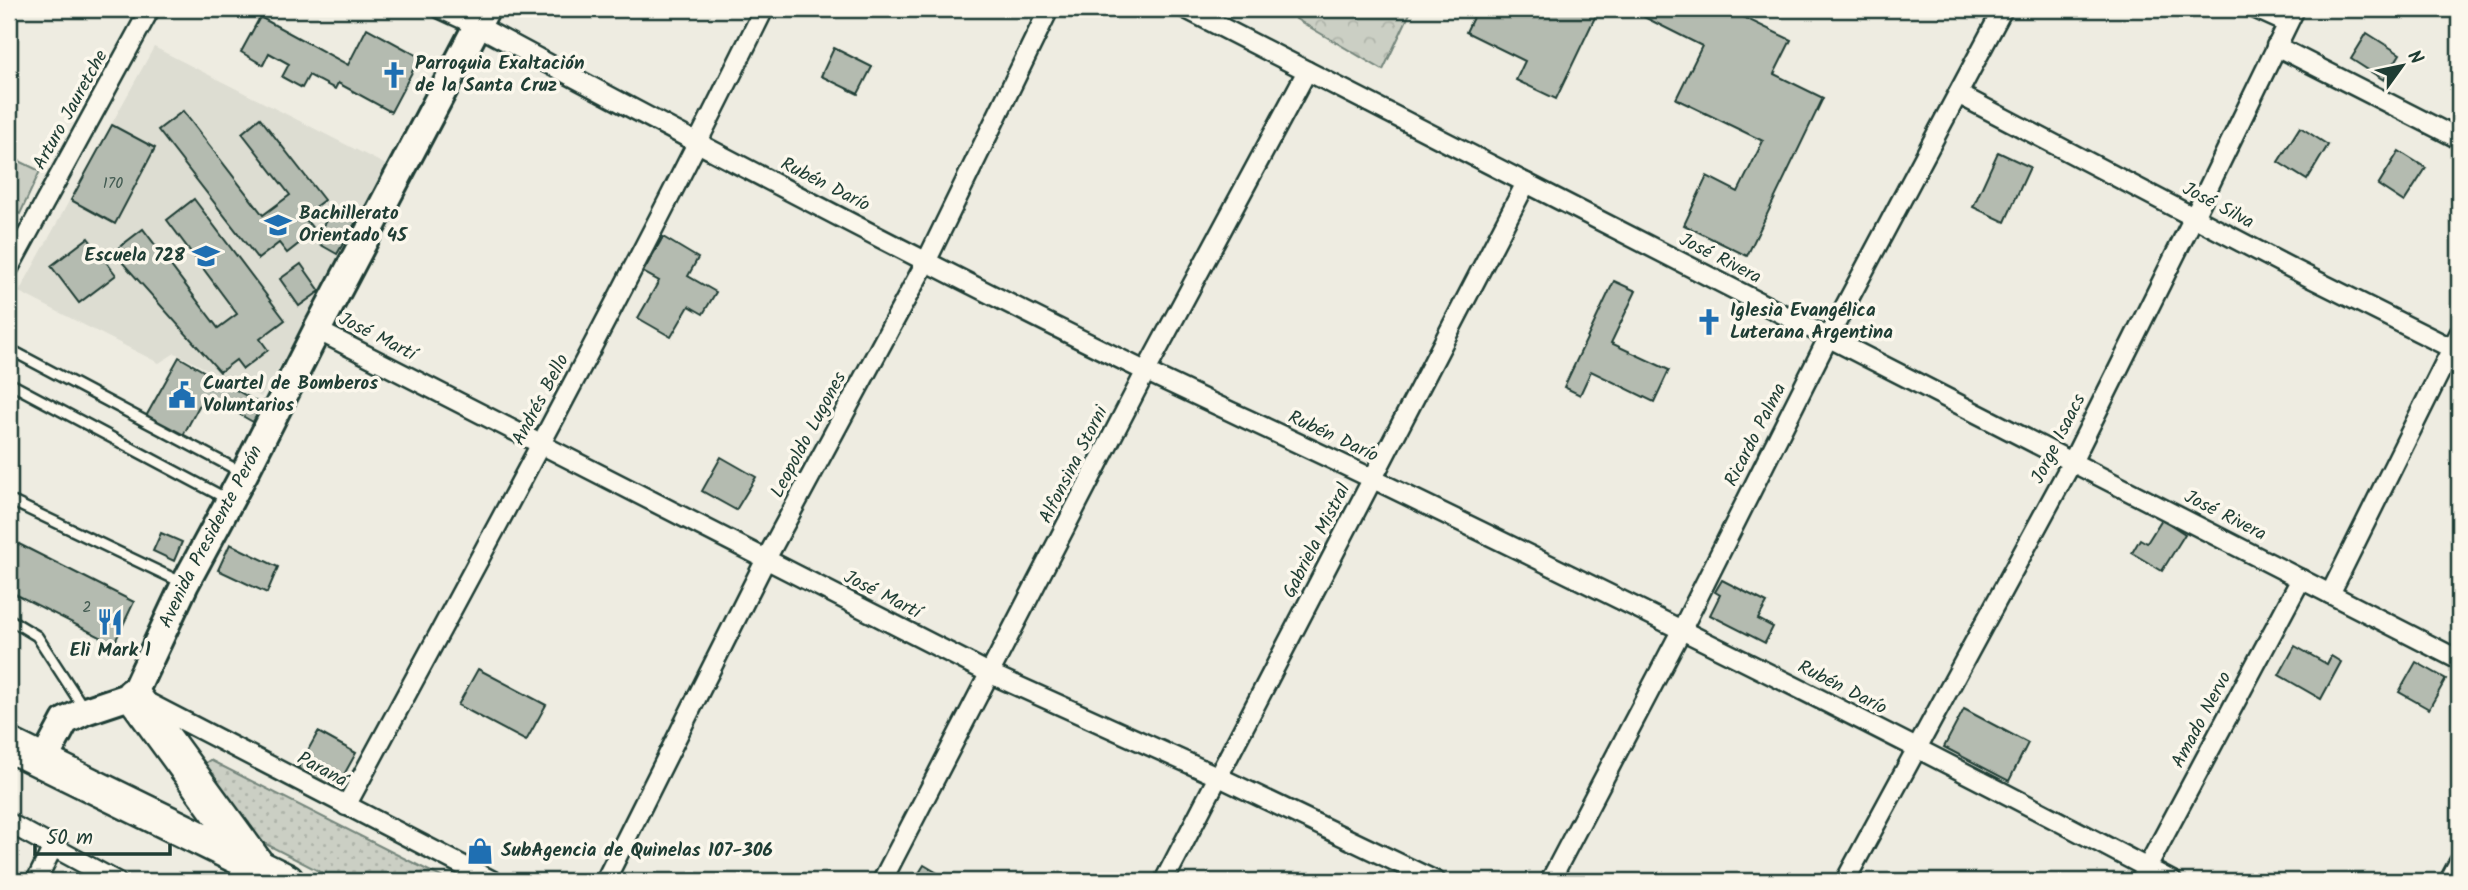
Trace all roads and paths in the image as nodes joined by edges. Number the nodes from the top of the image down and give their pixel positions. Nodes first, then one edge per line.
1 (150, 9) edge
2 (441, 9) edge
3 (764, 9) edge
4 (1049, 9) edge
5 (1186, 9) edge
6 (2003, 9) edge
7 (2256, 9) edge
8 (2291, 16) edge
9 (482, 17) edge
10 (2276, 46) junction
11 (1307, 71) junction
12 (1958, 94) junction
13 (2459, 139) edge
14 (698, 144) junction
15 (1526, 183) junction
16 (2194, 217) junction
17 (927, 260) junction
18 (9, 268) edge
19 (317, 330) junction
20 (1828, 338) junction
21 (2457, 345) edge
22 (9, 349) edge
23 (1146, 371) junction
24 (9, 383) edge
25 (542, 445) junction
26 (2072, 462) junction
27 (244, 474) junction
28 (1373, 479) junction
29 (9, 500) edge
30 (230, 500) junction
31 (766, 559) junction
32 (2301, 579) junction
33 (185, 584) junction
34 (2330, 594) junction
35 (9, 619) edge
36 (1681, 631) junction
37 (2459, 660) edge
38 (991, 674) junction
39 (133, 695) junction
40 (85, 711) junction
41 (9, 745) edge
42 (1918, 749) junction
43 (43, 762) junction
44 (1219, 777) junction
45 (346, 806) junction
46 (9, 823) edge
47 (53, 847) junction
48 (2459, 862) edge
49 (258, 866) junction
50 (2143, 875) edge
51 (36, 881) edge
52 (116, 881) edge
53 (288, 881) edge
54 (493, 881) edge
55 (605, 881) edge
56 (882, 881) edge
57 (1164, 881) edge
58 (1436, 881) edge
59 (1550, 881) edge
60 (1845, 881) edge
61 (2172, 881) edge
62 (2449, 881) edge

1 - 18 street, Arturo Jauretche
2 - 9 street, Rubén Darío
3 - 14 street, Andrés Bello
4 - 17 street, Leopoldo Lugones
5 - 11 street, José Rivera
6 - 12 street, Ricardo Palma
7 - 8 street
8 - 10 street, Jorge Isaacs
9 - 14 street, Rubén Darío
9 - 19 main road, Avenida Presidente Perón
10 - 13 street
10 - 16 street, Jorge Isaacs
11 - 15 street, José Rivera
11 - 23 street, Alfonsina Storni
12 - 16 street, José Silva
12 - 20 street, Ricardo Palma
14 - 17 street, Rubén Darío
14 - 25 street, Andrés Bello
15 - 20 street, José Rivera
15 - 28 street, Gabriela Mistral
16 - 21 street, José Silva
16 - 26 street, Jorge Isaacs
17 - 23 street, Rubén Darío
17 - 31 street, Leopoldo Lugones
19 - 25 street, José Martí
19 - 27 main road, Avenida Presidente Perón
20 - 26 street, José Rivera
20 - 36 street, Ricardo Palma
21 - 34 street
22 - 27 lane
23 - 28 street, Rubén Darío
23 - 38 street, Alfonsina Storni
24 - 30 lane
25 - 31 street, José Martí
25 - 45 street, Andrés Bello
26 - 32 street, José Rivera
26 - 42 street, Jorge Isaacs
27 - 30 main road, Avenida Presidente Perón
28 - 36 street, Rubén Darío
28 - 44 street, Gabriela Mistral
29 - 33 lane
30 - 33 main road, Avenida Presidente Perón
31 - 38 street, José Martí
31 - 55 street, Leopoldo Lugones
32 - 34 street, José Rivera
32 - 50 street, Amado Nervo
33 - 39 main road, Avenida Presidente Perón
34 - 37 street, José Rivera
35 - 40 lane
36 - 42 street, Rubén Darío
36 - 59 street, Ricardo Palma
38 - 44 street, José Martí
38 - 56 street, Alfonsina Storni
39 - 40 main road
39 - 45 street, Paraná
39 - 49 highway
40 - 43 main road
41 - 43 highway
42 - 50 street, Rubén Darío
42 - 60 street, Jorge Isaacs
43 - 49 highway
44 - 57 street, Gabriela Mistral
44 - 58 street, José Martí
45 - 54 street, Paraná
46 - 47 street
47 - 51 street
47 - 52 street
48 - 62 street
49 - 53 highway
50 - 61 street, Rubén Darío

